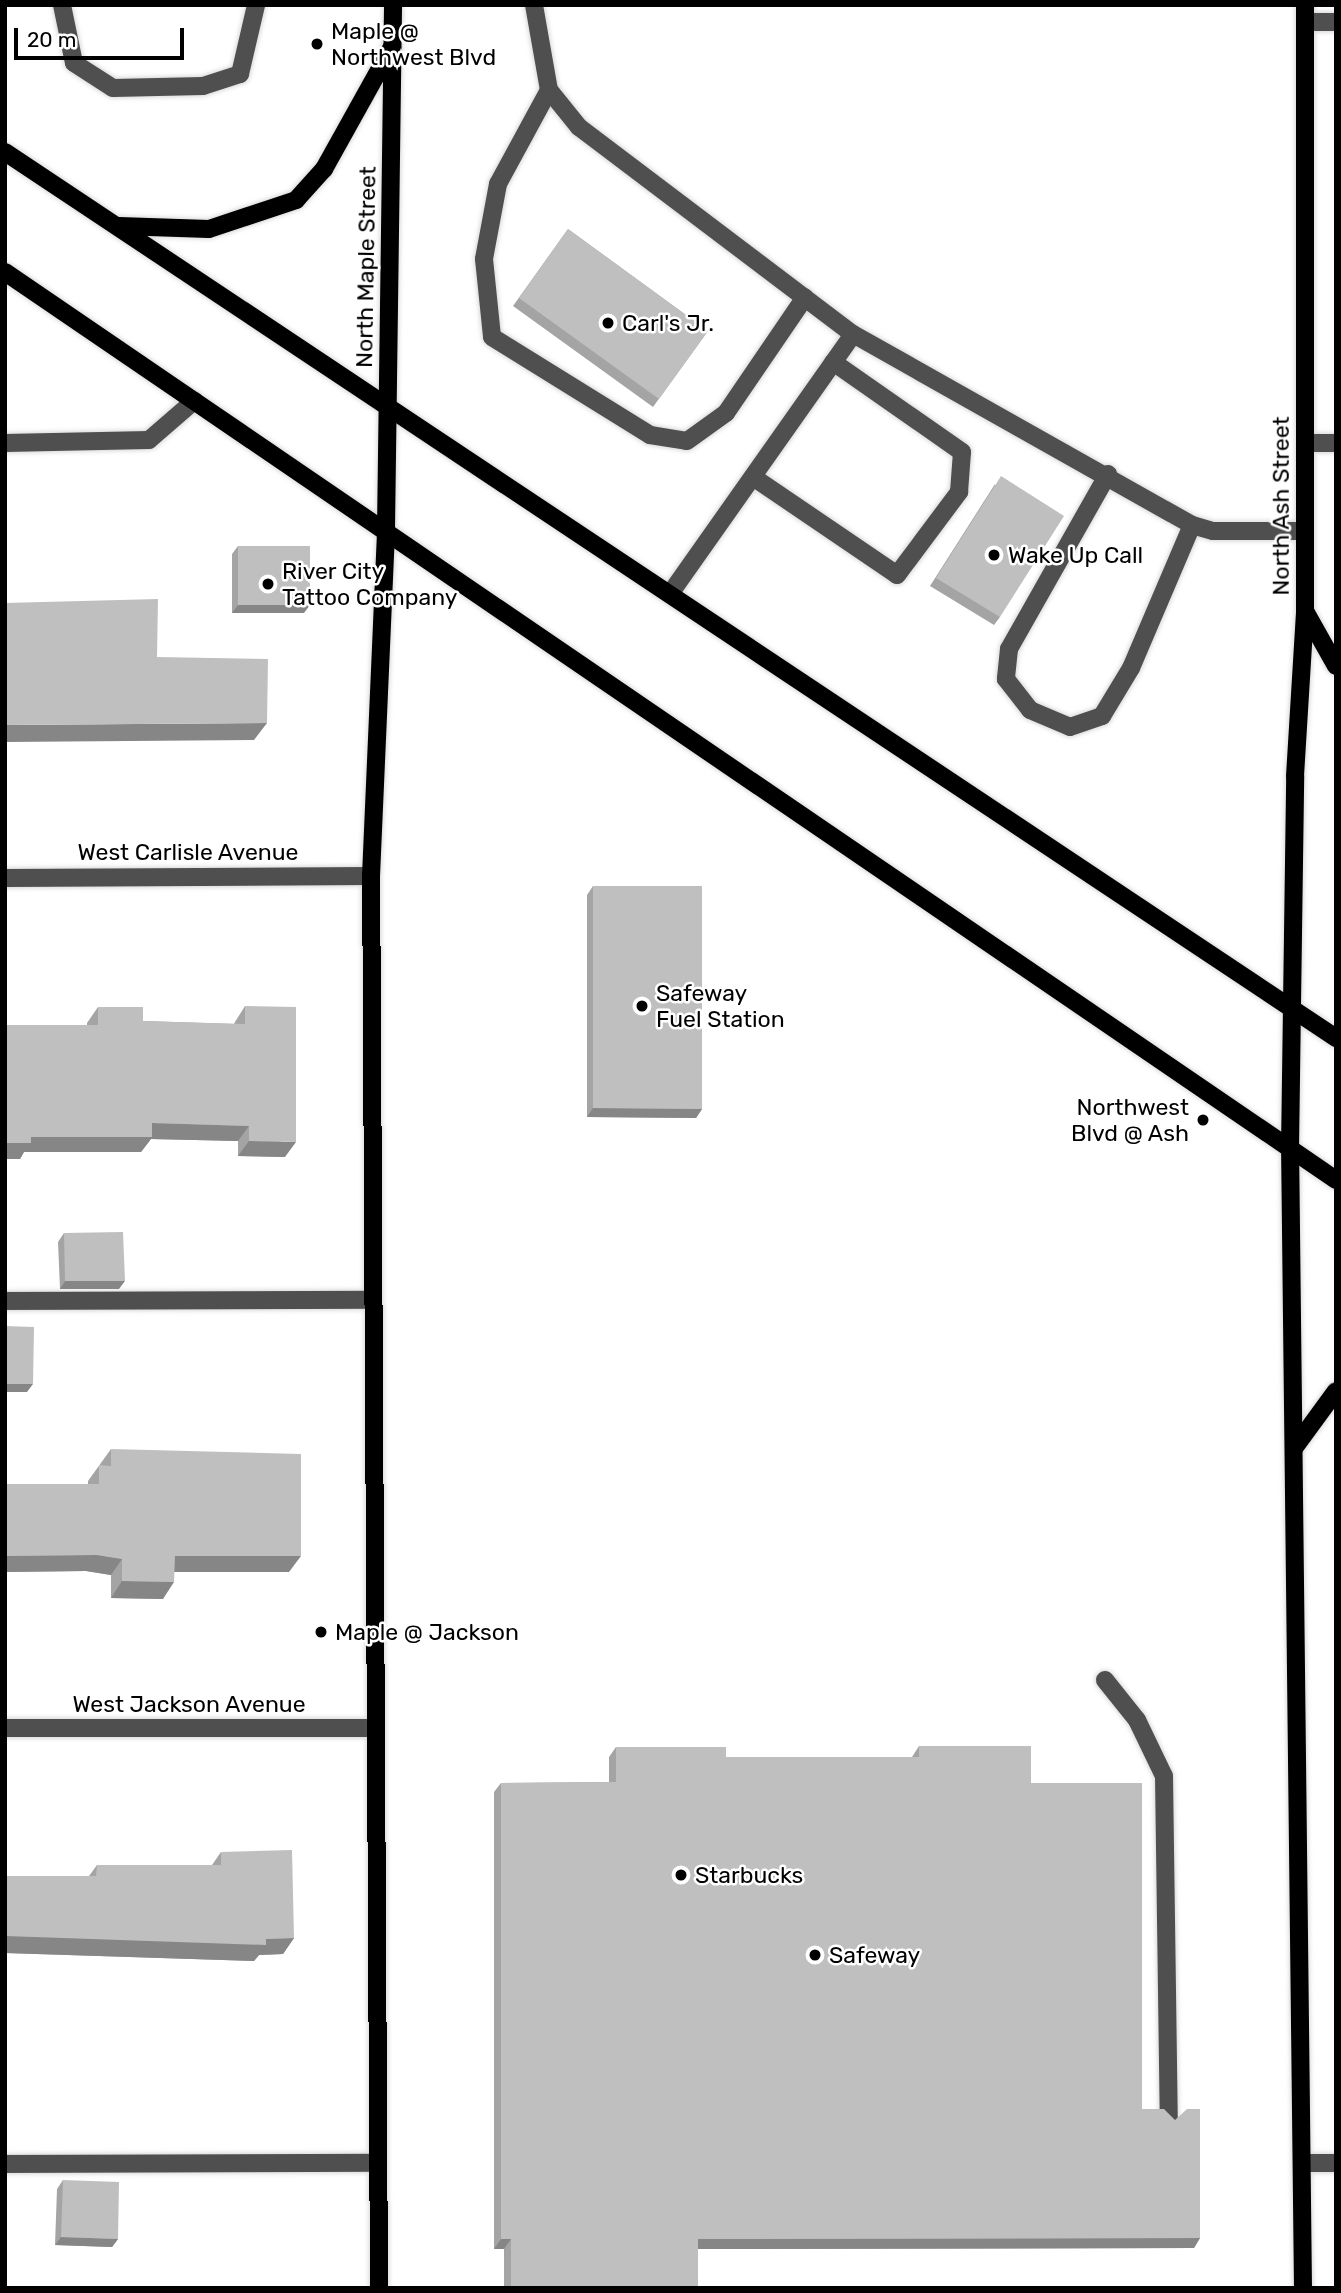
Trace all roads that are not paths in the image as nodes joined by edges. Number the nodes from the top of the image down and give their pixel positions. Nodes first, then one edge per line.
1 (62, 5) edge
2 (256, 5) edge
3 (393, 5) edge
4 (534, 5) edge
5 (1305, 14) edge
6 (1336, 22) edge
7 (393, 44) junction
8 (548, 90) junction
9 (5, 152) edge
10 (117, 226) junction
11 (5, 272) edge
12 (805, 297) junction
13 (853, 334) junction
14 (833, 362) junction
15 (194, 401) junction
16 (389, 403) junction
17 (5, 443) edge
18 (1306, 443) junction
19 (1336, 443) edge
20 (1108, 474) junction
21 (752, 477) junction
22 (1192, 525) junction
23 (386, 530) junction
24 (1305, 531) junction
25 (672, 591) junction
26 (1305, 611) junction
27 (1336, 666) edge
28 (370, 876) junction
29 (5, 878) edge
30 (1290, 1006) junction
31 (1336, 1038) edge
32 (1290, 1149) junction
33 (1336, 1180) edge
34 (370, 1300) junction
35 (5, 1301) edge
36 (1336, 1391) edge
37 (1295, 1447) junction
38 (1105, 1679) dead end
39 (5, 1728) edge
40 (373, 1728) junction
41 (1169, 2118) edge
42 (378, 2163) junction
43 (1302, 2163) junction
44 (1336, 2163) edge
45 (5, 2164) edge
46 (379, 2288) edge
47 (1303, 2288) edge

1 - 2 street
3 - 7 main road, North Maple Street
4 - 8 street
5 - 6 street
5 - 18 main road, North Ash Street
7 - 10 main road
7 - 16 main road, North Maple Street
8 - 12 street
8 - 12 street
9 - 10 main road
10 - 16 main road
11 - 15 main road
12 - 13 street
13 - 14 street
13 - 20 street
14 - 21 street
14 - 21 street
15 - 17 street
15 - 23 main road
16 - 23 main road, North Maple Street
16 - 25 main road
18 - 19 street
18 - 24 main road, North Ash Street
20 - 22 street
20 - 22 street
21 - 25 street
22 - 24 street
23 - 28 main road, North Maple Street
23 - 32 main road
24 - 26 main road, North Ash Street
25 - 30 main road
26 - 27 main road
26 - 30 main road, North Ash Street
28 - 29 street, West Carlisle Avenue
28 - 34 main road, North Maple Street
30 - 31 main road
30 - 32 main road, North Ash Street
32 - 33 main road
32 - 37 main road, North Ash Street
34 - 35 street
34 - 40 main road, North Maple Street
36 - 37 main road
37 - 43 main road, North Ash Street
38 - 41 street
39 - 40 street, West Jackson Avenue
40 - 42 main road, North Maple Street
42 - 45 street
42 - 46 main road, North Maple Street
43 - 44 street
43 - 47 main road, North Ash Street

